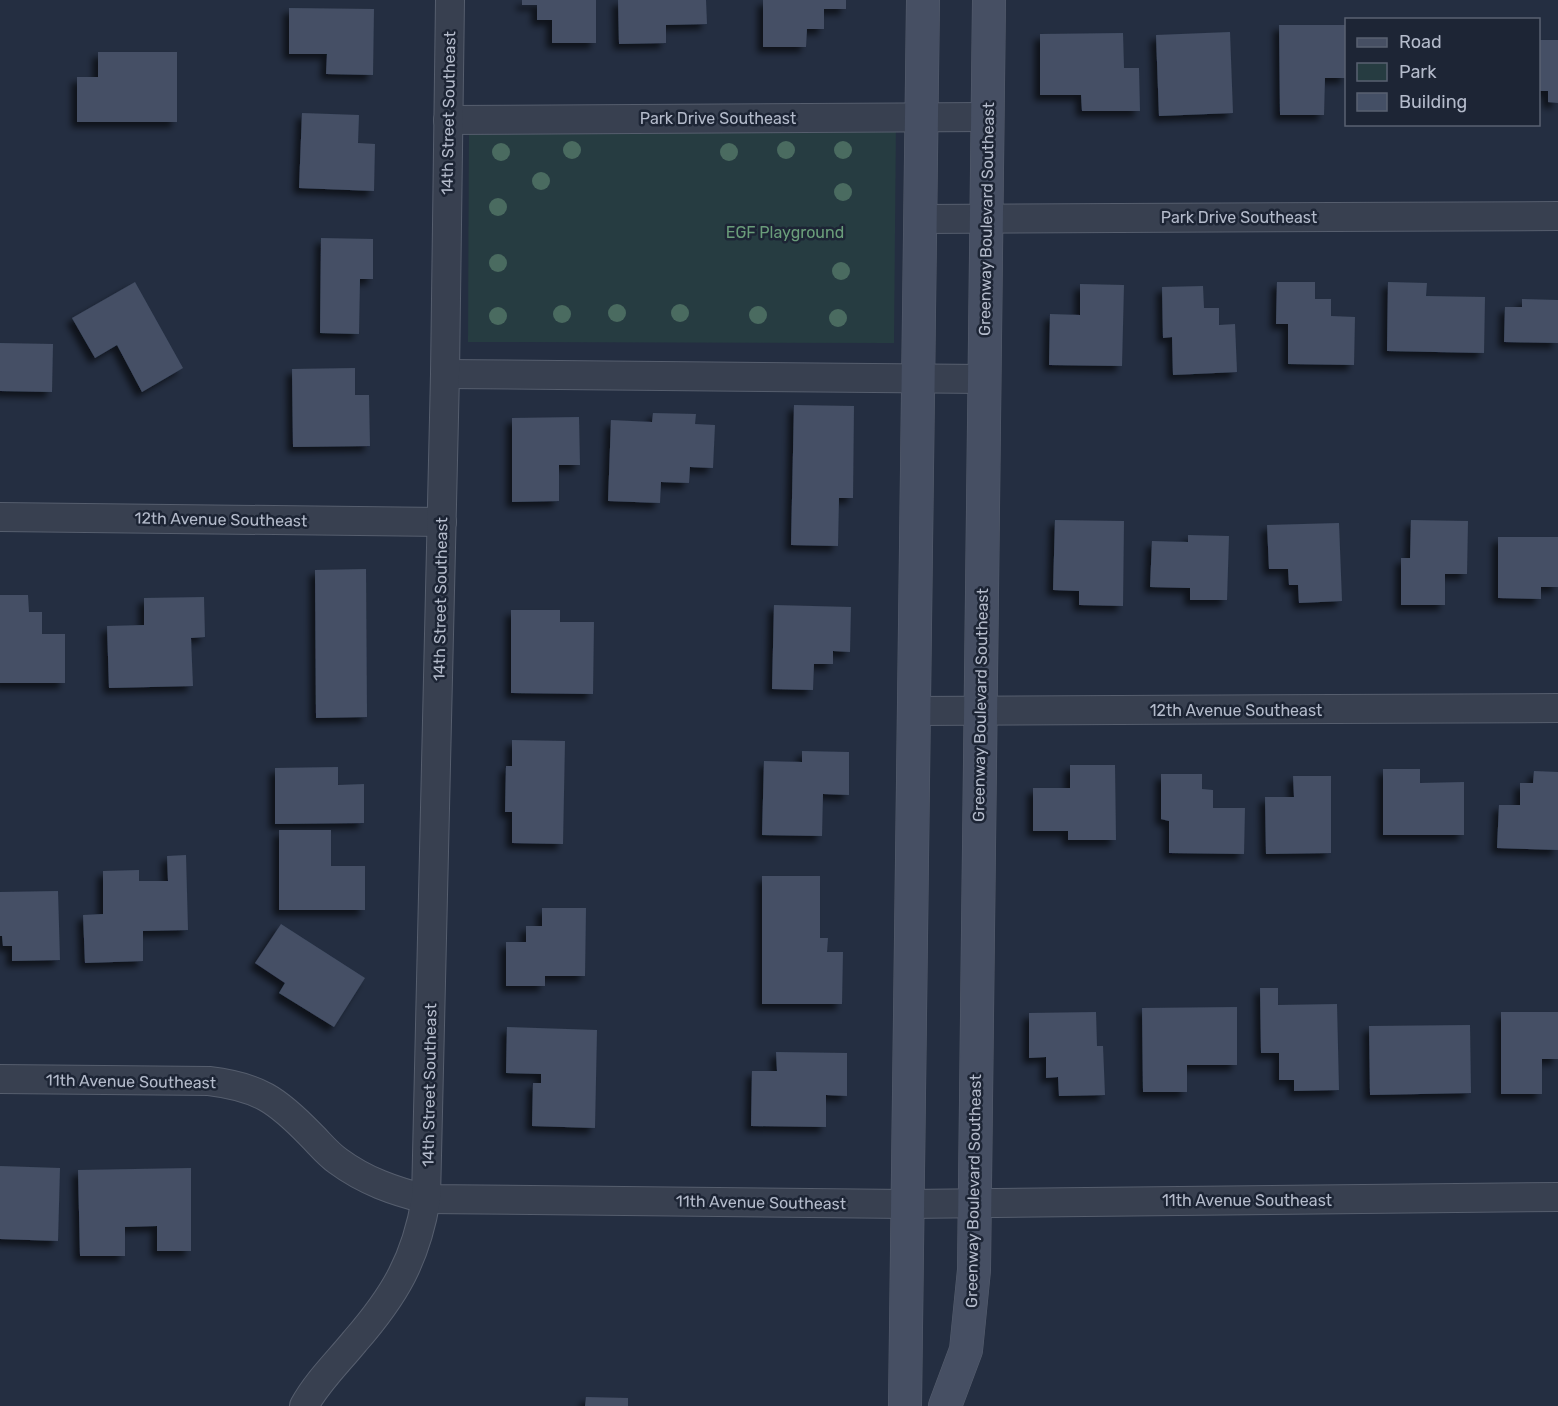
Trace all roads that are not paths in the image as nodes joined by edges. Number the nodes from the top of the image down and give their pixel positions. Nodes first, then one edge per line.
1 (450, 0) edge
2 (923, 0) edge
3 (989, 0) edge
4 (921, 117) junction
5 (987, 117) junction
6 (448, 120) junction
7 (1558, 216) edge
8 (987, 218) junction
9 (920, 219) junction
10 (445, 374) junction
11 (918, 378) junction
12 (984, 379) junction
13 (0, 517) edge
14 (442, 522) junction
15 (1558, 708) edge
16 (914, 711) junction
17 (980, 712) junction
18 (0, 1079) edge
19 (1558, 1197) edge
20 (426, 1199) junction
21 (974, 1202) junction
22 (907, 1204) junction
23 (304, 1406) edge
24 (904, 1406) edge
25 (945, 1406) edge

1 - 6 street, 14th Street Southeast
2 - 4 street
3 - 5 street, Greenway Boulevard Southeast
4 - 5 street, Park Drive Southeast
4 - 6 street, Park Drive Southeast
4 - 9 street
5 - 8 street, Greenway Boulevard Southeast
6 - 10 street, 14th Street Southeast
7 - 8 street, Park Drive Southeast
8 - 9 street, Park Drive Southeast
8 - 12 street, Greenway Boulevard Southeast
9 - 11 street
10 - 11 street
10 - 14 street, 14th Street Southeast
11 - 12 street
11 - 16 street
12 - 17 street, Greenway Boulevard Southeast
13 - 14 street, 12th Avenue Southeast
14 - 20 street, 14th Street Southeast
15 - 17 street, 12th Avenue Southeast
16 - 17 street, 12th Avenue Southeast
16 - 22 street
17 - 21 street, Greenway Boulevard Southeast
18 - 20 street, 11th Avenue Southeast
19 - 21 street, 11th Avenue Southeast
20 - 22 street, 11th Avenue Southeast
20 - 23 street, 14th Street Southeast
21 - 22 street, 11th Avenue Southeast
21 - 25 street, Greenway Boulevard Southeast
22 - 24 street

